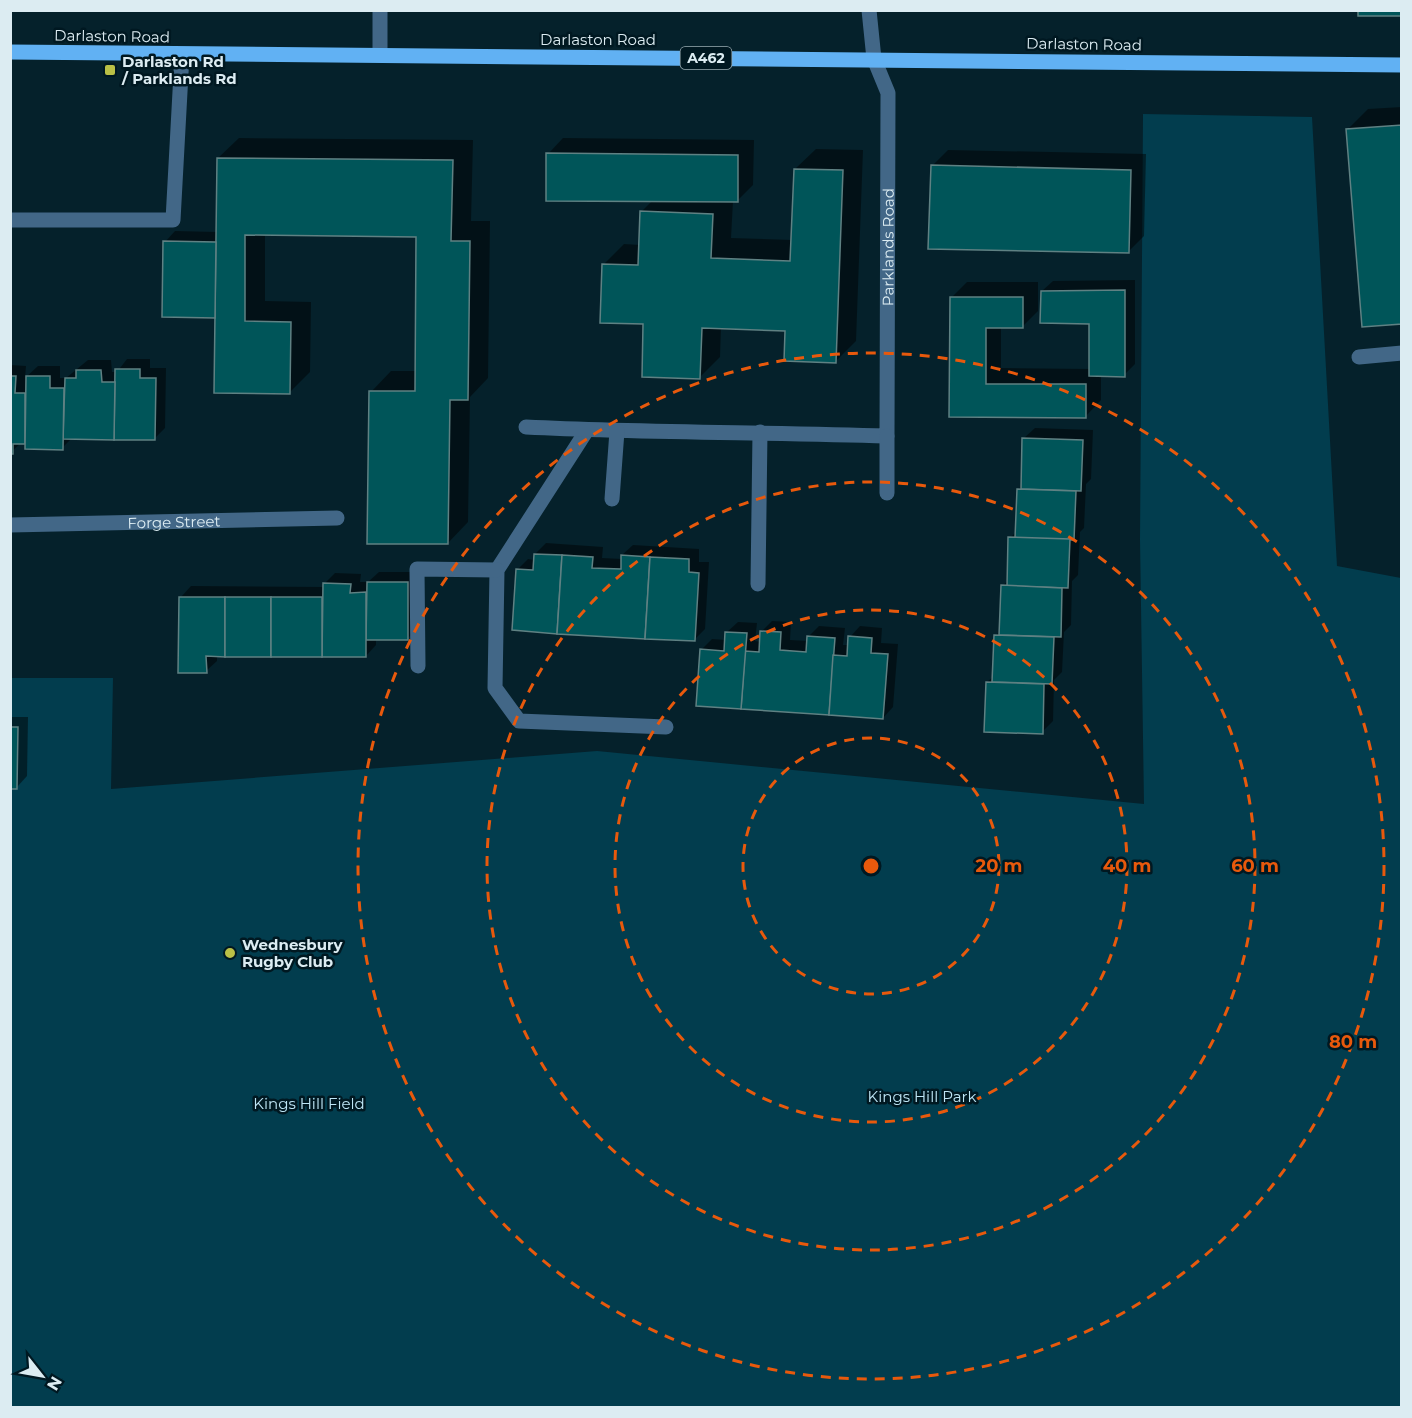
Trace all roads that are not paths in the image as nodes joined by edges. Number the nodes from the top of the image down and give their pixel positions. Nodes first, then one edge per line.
1 (380, 10) edge
2 (869, 10) edge
3 (10, 52) edge
4 (182, 55) junction
5 (380, 55) junction
6 (874, 59) junction
7 (1401, 65) edge
8 (10, 220) edge
9 (1401, 352) edge
10 (1359, 357) dead end
11 (526, 427) dead end
12 (587, 430) junction
13 (617, 430) junction
14 (760, 432) junction
15 (887, 436) junction
16 (887, 493) dead end
17 (612, 499) dead end
18 (337, 518) dead end
19 (10, 525) edge
20 (497, 570) junction
21 (758, 584) dead end
22 (418, 666) dead end
23 (666, 728) dead end

1 - 5 street
2 - 6 street, Parklands Road
3 - 4 main road, Darlaston Road / A462
4 - 5 main road, Darlaston Road / A462
4 - 8 street
5 - 6 main road, Darlaston Road / A462
6 - 7 main road, Darlaston Road / A462
6 - 15 street, Parklands Road
9 - 10 street
11 - 12 street
12 - 13 street
12 - 20 street
13 - 14 street
13 - 17 street
14 - 15 street
14 - 21 street
15 - 16 street, Parklands Road
18 - 19 street, Forge Street
20 - 22 street
20 - 23 street

